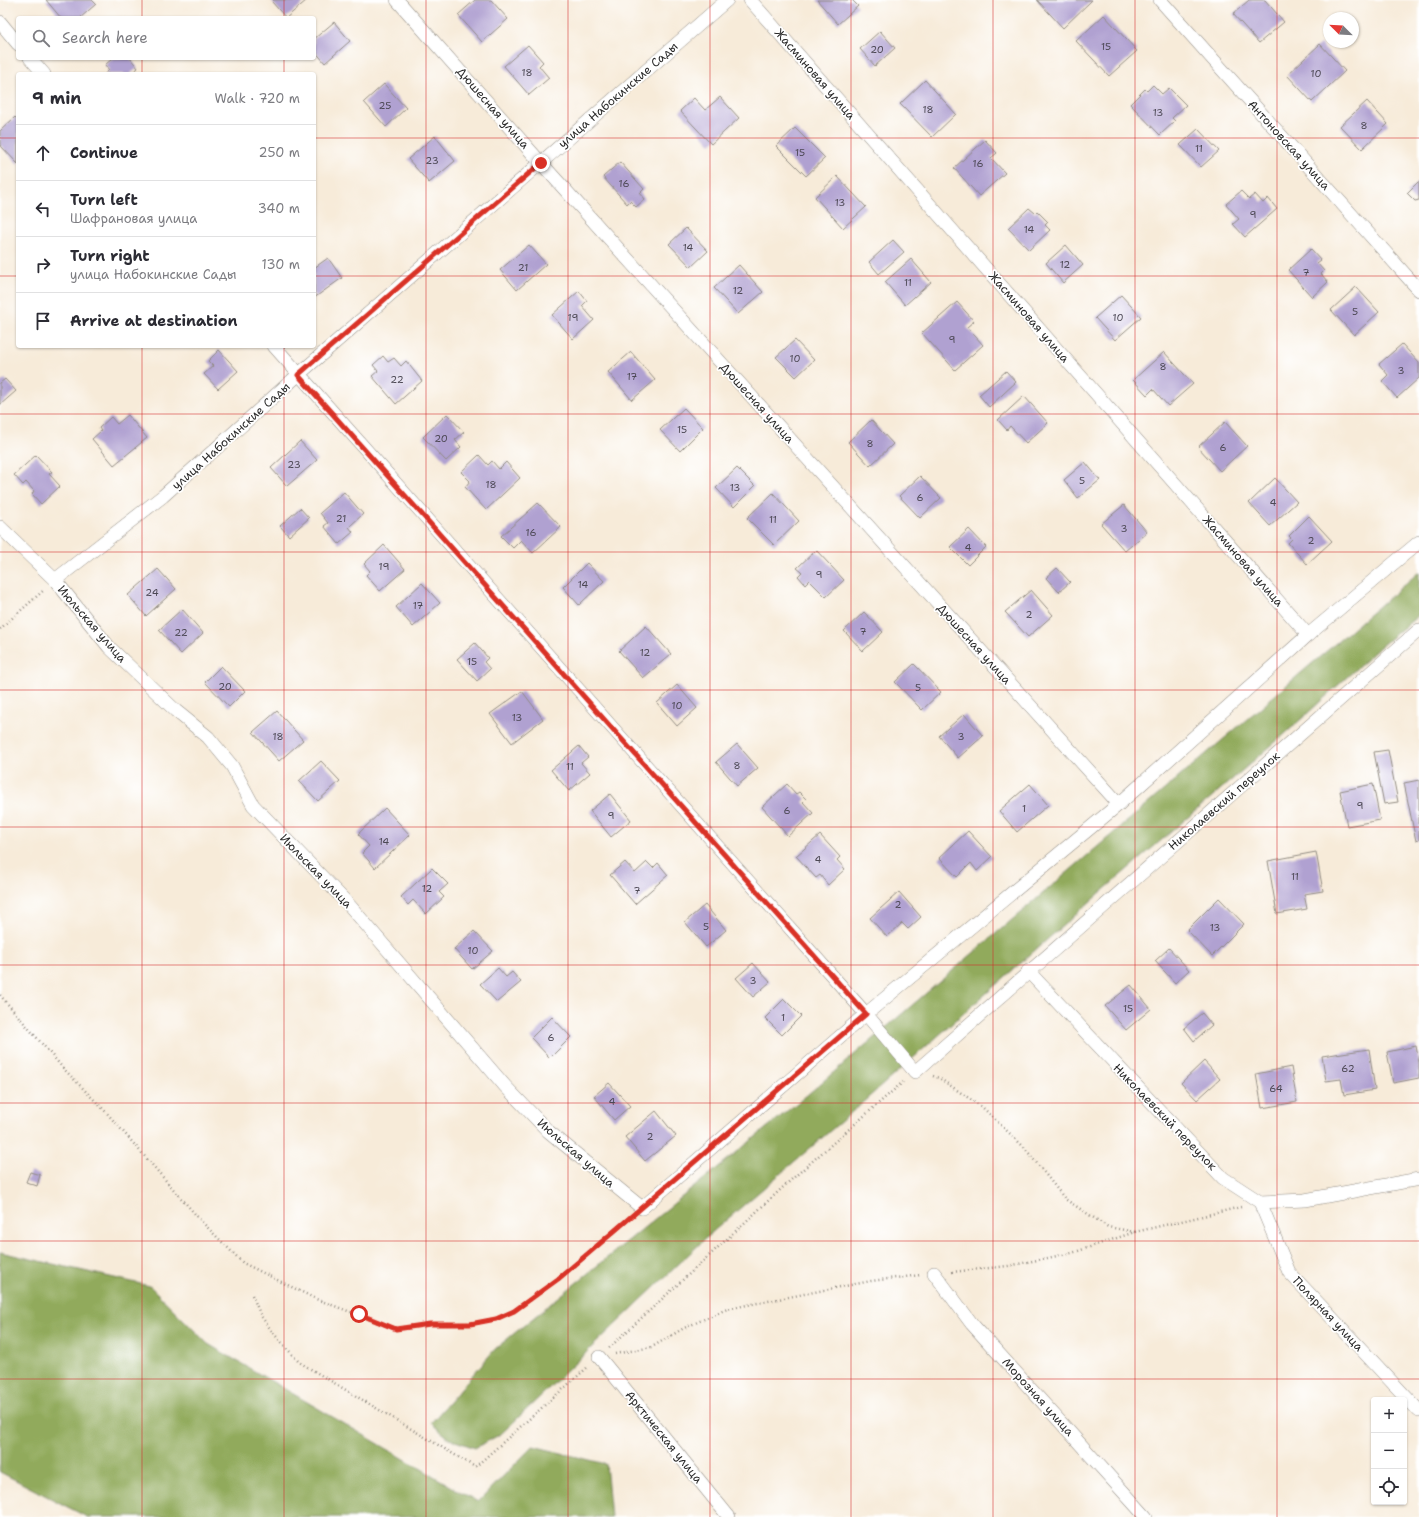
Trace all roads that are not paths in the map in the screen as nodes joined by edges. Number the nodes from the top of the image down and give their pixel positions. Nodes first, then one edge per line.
1 (397, 0) edge
2 (727, 0) edge
3 (750, 0) edge
4 (1160, 0) edge
5 (0, 22) edge
6 (16, 42) edge
7 (32, 60) edge
8 (42, 72) edge
9 (541, 163) junction
10 (1419, 290) edge
11 (276, 348) edge
12 (298, 375) junction
13 (0, 527) edge
14 (1419, 542) edge
15 (55, 580) junction
16 (1419, 630) edge
17 (1308, 634) junction
18 (1119, 804) junction
19 (1028, 971) junction
20 (866, 1014) junction
21 (1419, 1179) edge
22 (1260, 1202) junction
23 (934, 1274) dead end
24 (599, 1357) road end
25 (1419, 1412) edge
26 (729, 1517) edge
27 (1146, 1517) edge

1 - 9 street, Дюшесная улица
2 - 9 street, улица Набокинские Сады
3 - 17 street, Жасминовая улица
4 - 10 street, Антоновская улица
5 - 6 street
7 - 8 street
9 - 12 street, улица Набокинские Сады
9 - 18 street, Дюшесная улица
11 - 12 street
12 - 15 street, улица Набокинские Сады
12 - 20 street
13 - 15 street, Июльская улица
14 - 17 street
15 - 20 street, Июльская улица
16 - 19 street, Николаевский переулок
17 - 18 street
18 - 20 street
19 - 20 street, Николаевский переулок
19 - 22 street, Николаевский переулок
21 - 22 street
22 - 25 street, Полярная улица
23 - 27 street, Морозная улица
24 - 26 street, Арктическая улица

